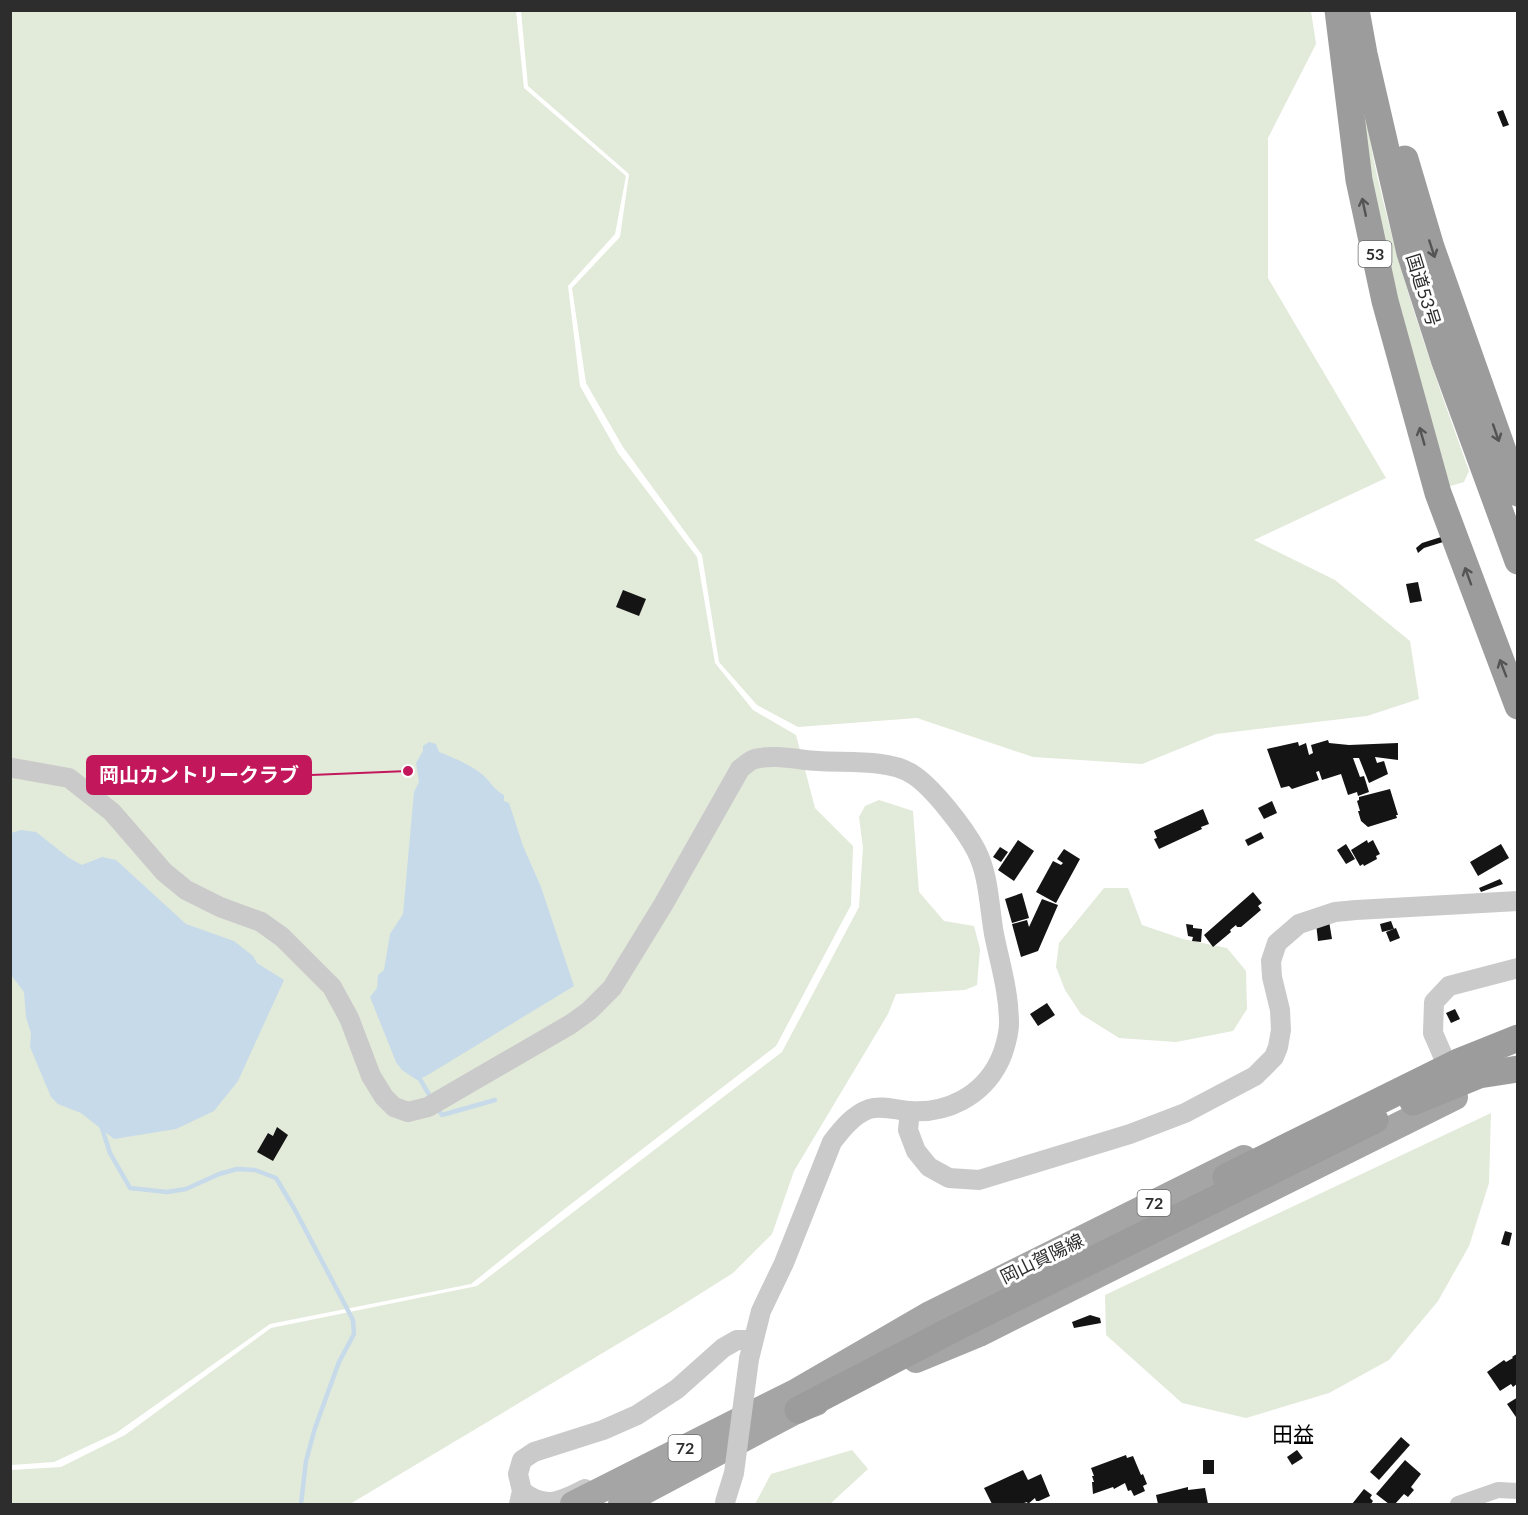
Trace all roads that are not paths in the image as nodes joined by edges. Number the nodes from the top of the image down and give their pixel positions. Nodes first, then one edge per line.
1 (1338, 10) edge
2 (1356, 10) edge
3 (1365, 10) edge
4 (1497, 470) junction
5 (1518, 493) edge
6 (1518, 561) edge
7 (1518, 706) edge
8 (13, 768) dead end
9 (1518, 901) edge
10 (1518, 968) edge
11 (1518, 1026) edge
12 (1518, 1038) edge
13 (1444, 1059) junction
14 (1518, 1068) edge
15 (1460, 1094) junction
16 (910, 1111) junction
17 (751, 1349) junction
18 (797, 1401) junction
19 (702, 1439) junction
20 (729, 1447) junction
21 (1518, 1491) edge
22 (521, 1498) edge
23 (724, 1503) edge
24 (573, 1504) edge
25 (621, 1504) edge
26 (642, 1504) edge
27 (1458, 1504) edge

7 -> 1 highway, 53
2 - 4 highway, 国道53号 / 53
3 -> 4 highway, 53
4 - 5 highway, 53
4 - 6 highway, 国道53号 / 53
8 - 16 street
9 - 16 street
10 - 13 street
11 - 13 main road, 岡山賀陽線 / 72
12 - 18 highway, 72, bridge
13 - 15 street
13 - 18 main road, 岡山賀陽線 / 72
14 - 15 main road, 岡山賀陽線 / 72
14 - 18 highway, 72, bridge
15 - 18 main road, 岡山賀陽線 / 72
16 - 17 street
17 - 22 street
17 - 23 street, bridge
18 - 19 main road, 岡山賀陽線 / 72
18 - 20 main road, 岡山賀陽線 / 72
19 - 22 street
19 - 24 main road, 岡山賀陽線 / 72
20 - 25 main road, 岡山賀陽線 / 72
20 - 26 street
21 - 27 street

